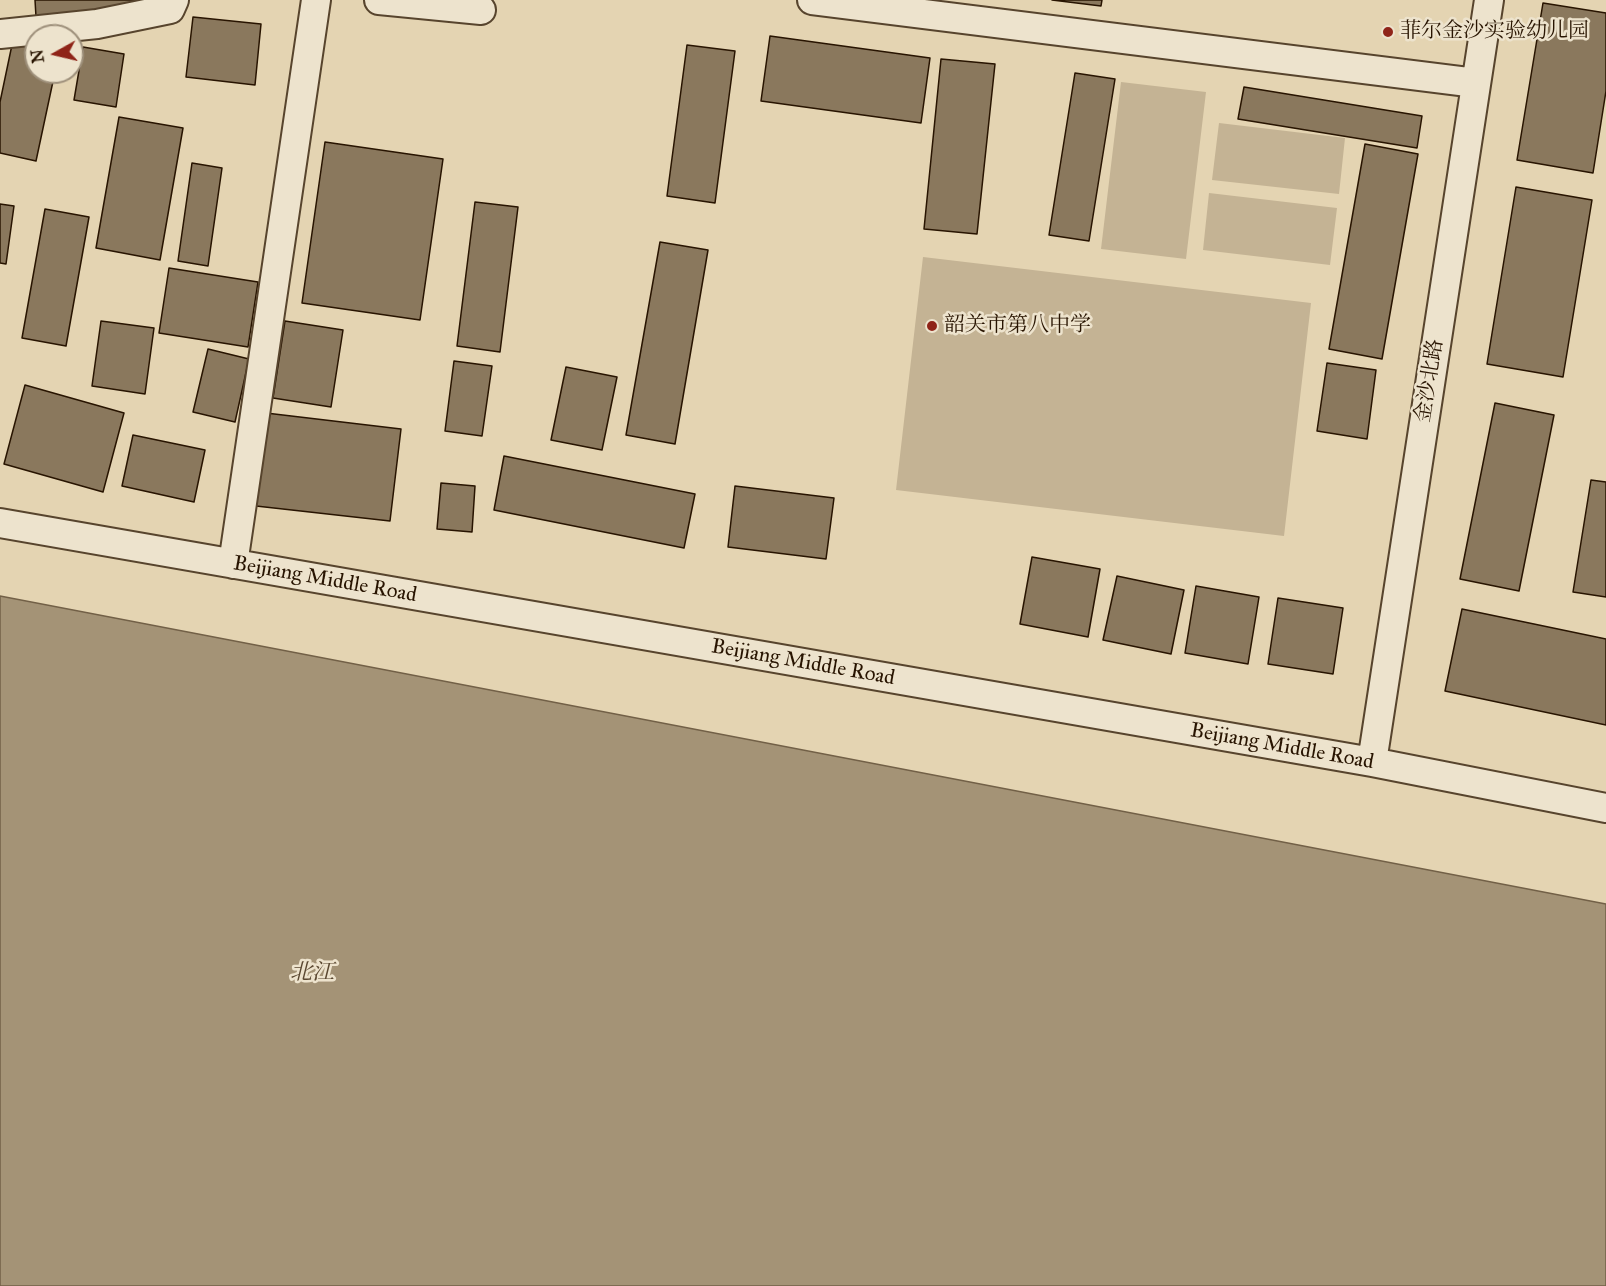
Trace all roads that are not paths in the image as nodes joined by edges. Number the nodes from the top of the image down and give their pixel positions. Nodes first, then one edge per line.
1 (174, 0) edge
2 (316, 0) edge
3 (380, 0) edge
4 (812, 0) edge
5 (1489, 0) edge
6 (481, 10) dead end
7 (987, 11) edge
8 (0, 34) edge
9 (1476, 83) junction
10 (0, 523) edge
11 (233, 564) junction
12 (1372, 762) junction
13 (1606, 808) edge

1 - 8 street
2 - 11 street
3 - 6 street
4 - 7 street
5 - 9 street, 金沙北路
7 - 9 street
9 - 12 street, 金沙北路
10 - 11 street, Beijiang Middle Road
11 - 12 street, Beijiang Middle Road
12 - 13 street, Beijiang Middle Road

